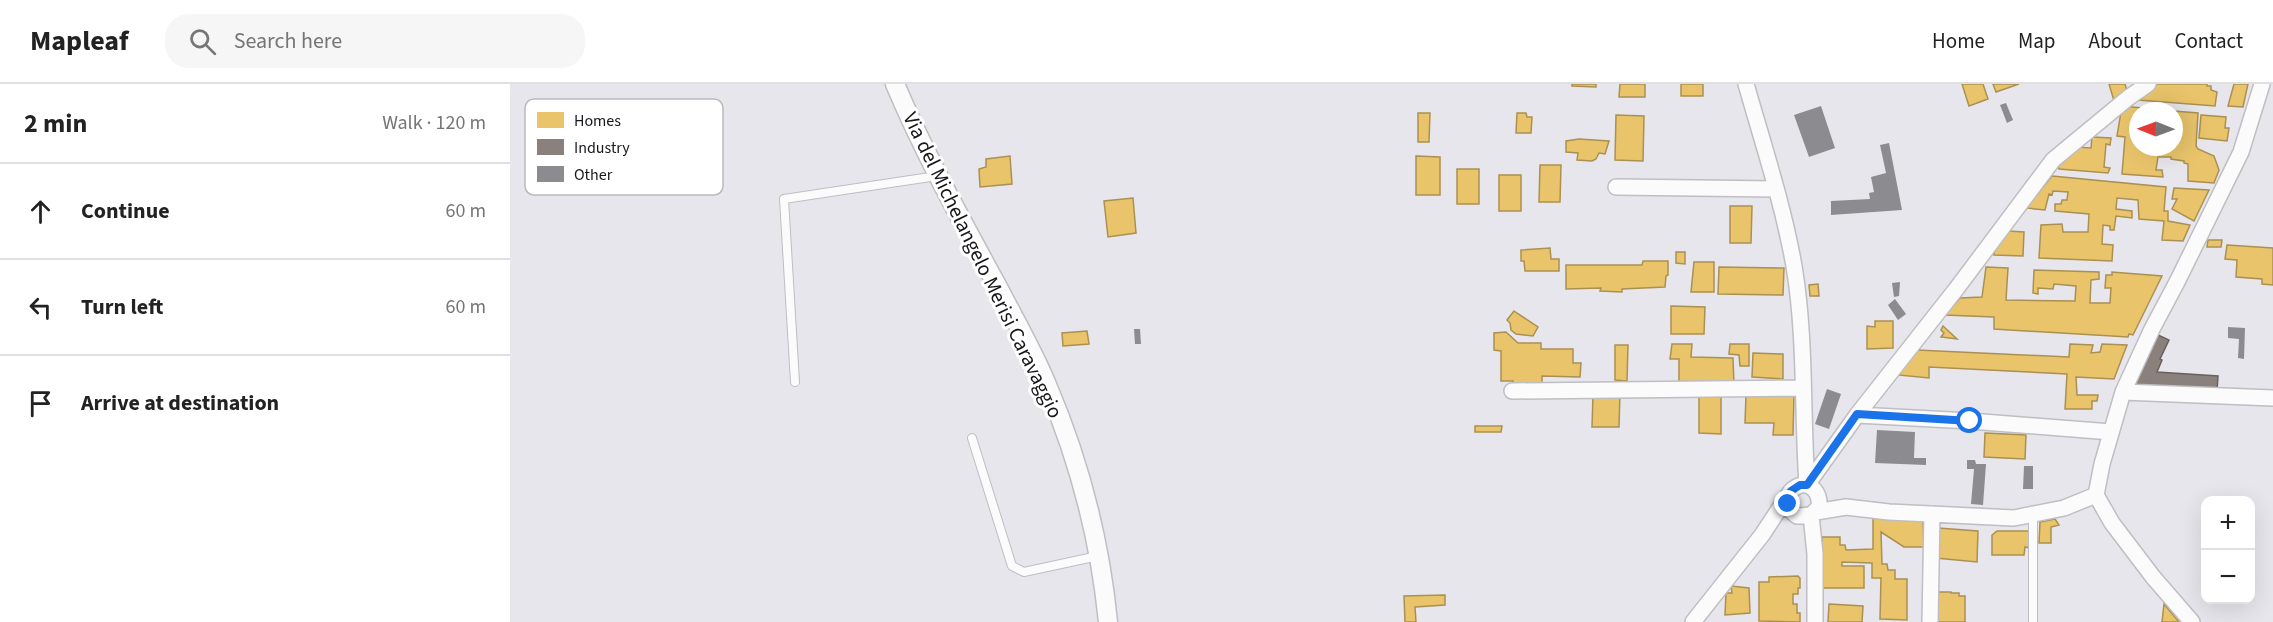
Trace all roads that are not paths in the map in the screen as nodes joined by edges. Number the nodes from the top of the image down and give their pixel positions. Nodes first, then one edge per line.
1 (895, 84) edge
2 (1746, 84) edge
3 (2148, 84) edge
4 (2262, 84) edge
5 (938, 176) junction
6 (1616, 187) dead end
7 (1776, 189) junction
8 (795, 382) dead end
9 (1803, 388) junction
10 (1512, 391) dead end
11 (2123, 392) junction
12 (2273, 399) edge
13 (1857, 414) junction
14 (2111, 432) junction
15 (972, 438) dead end
16 (1812, 489) junction
17 (2096, 495) junction
18 (1788, 496) junction
19 (1846, 507) junction
20 (1809, 514) junction
21 (1932, 514) junction
22 (2033, 514) junction
23 (1762, 535) junction
24 (1099, 555) junction
25 (1108, 622) edge
26 (1693, 622) edge
27 (1815, 622) edge
28 (1930, 622) edge
29 (2033, 622) edge
30 (2192, 622) edge

1 - 5 street, Via del Michelangelo Merisi Caravaggio
2 - 7 street
3 - 13 street
4 - 11 street
5 - 8 lane
5 - 24 street, Via del Michelangelo Merisi Caravaggio
6 - 7 street
7 - 9 street
9 - 10 street
9 - 16 street
11 - 12 street
11 - 14 street
13 - 14 street
13 - 16 street
14 - 17 street
15 - 24 lane
16 - 18 street
16 - 19 street
16 - 20 street
17 - 22 street
17 - 30 street
18 - 20 street
18 - 23 street
19 - 20 street
19 - 21 street
20 - 23 street
20 - 27 street
21 - 22 street
21 - 28 street
22 - 29 lane
23 - 26 street
24 - 25 street, Via del Michelangelo Merisi Caravaggio

